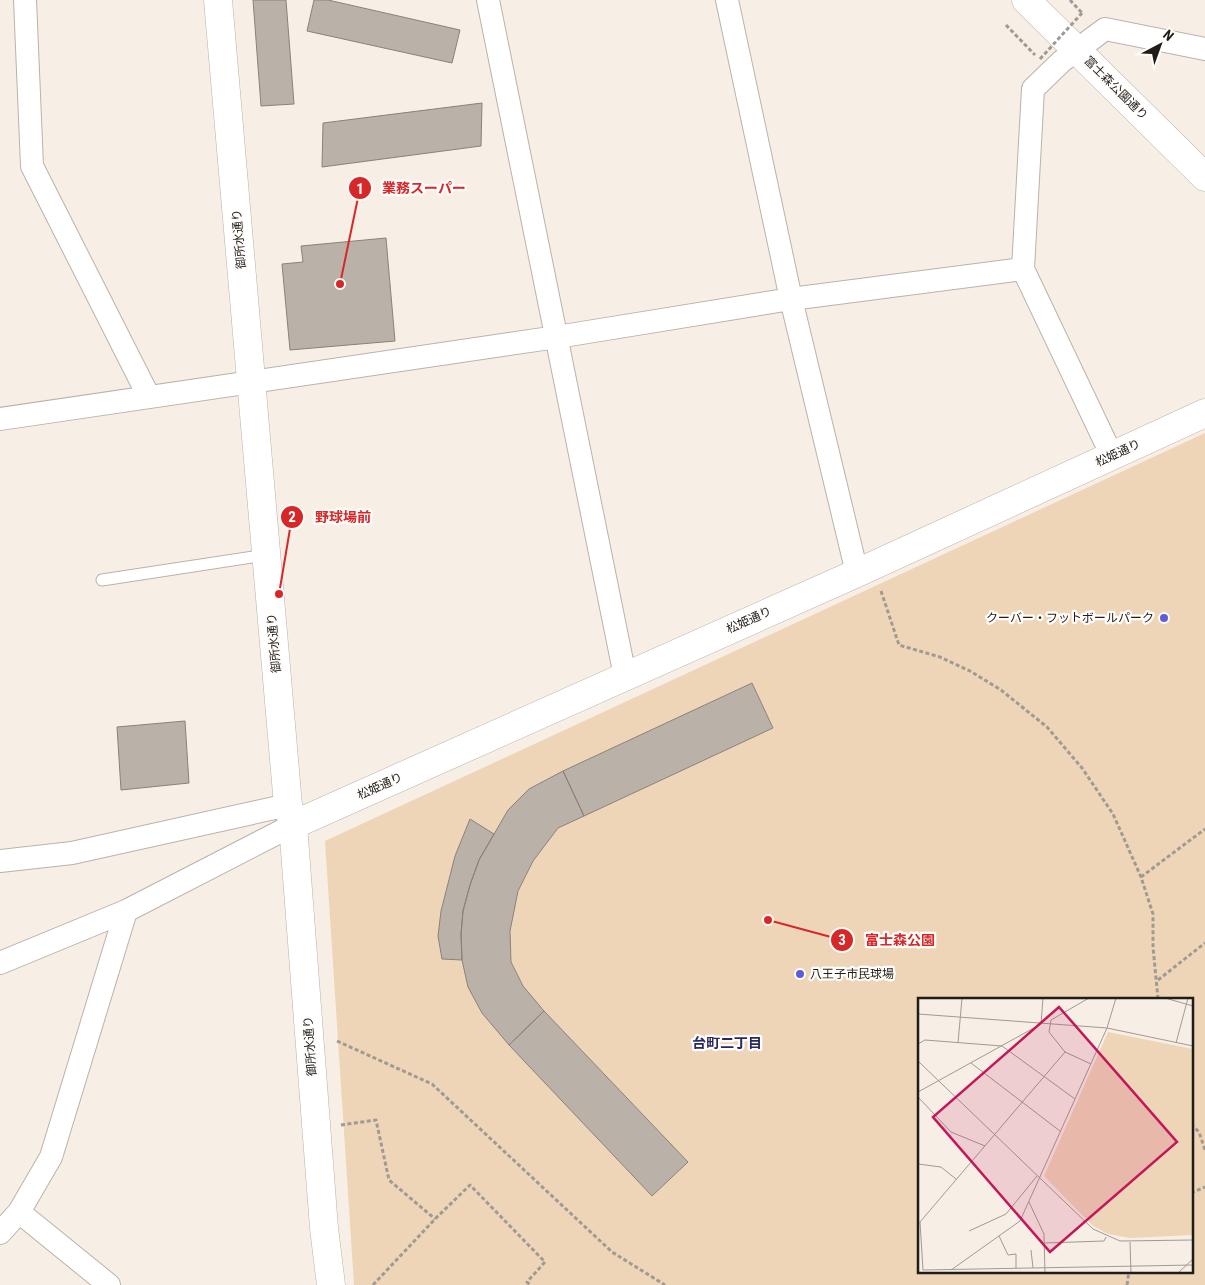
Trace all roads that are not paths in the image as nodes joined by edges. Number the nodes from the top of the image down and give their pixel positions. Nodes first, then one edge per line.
1 (25, 0) edge
2 (218, 0) edge
3 (488, 0) edge
4 (727, 0) edge
5 (1026, 1) edge
6 (1205, 49) edge
7 (1077, 50) junction
8 (1205, 177) edge
9 (1023, 269) junction
10 (791, 300) junction
11 (557, 337) junction
12 (251, 382) junction
13 (149, 397) junction
14 (1205, 413) edge
15 (0, 419) edge
16 (1112, 456) junction
17 (266, 555) junction
18 (868, 578) junction
19 (102, 580) dead end
20 (625, 676) junction
21 (290, 815) junction
22 (0, 861) edge
23 (126, 912) junction
24 (0, 963) edge
25 (19, 1212) junction
26 (0, 1233) edge
27 (109, 1285) edge
28 (331, 1285) edge

1 - 13 street
2 - 12 street, 御所水通り
3 - 11 street
4 - 10 street
5 - 7 street, 富士森公園通り
6 - 7 street
7 - 8 street, 富士森公園通り
7 - 9 street
9 - 10 street
9 - 16 street
10 - 11 street
10 - 18 street
11 - 12 street
11 - 20 street
12 - 13 street
12 - 17 street, 御所水通り
13 - 15 street
14 - 16 street, 松姫通り
16 - 18 street, 松姫通り
17 - 19 lane
17 - 21 street, 御所水通り
18 - 20 street, 松姫通り
20 - 21 street, 松姫通り
21 - 22 street
21 - 23 street
21 - 28 street, 御所水通り
23 - 24 street
23 - 25 street
25 - 26 street
25 - 27 street

